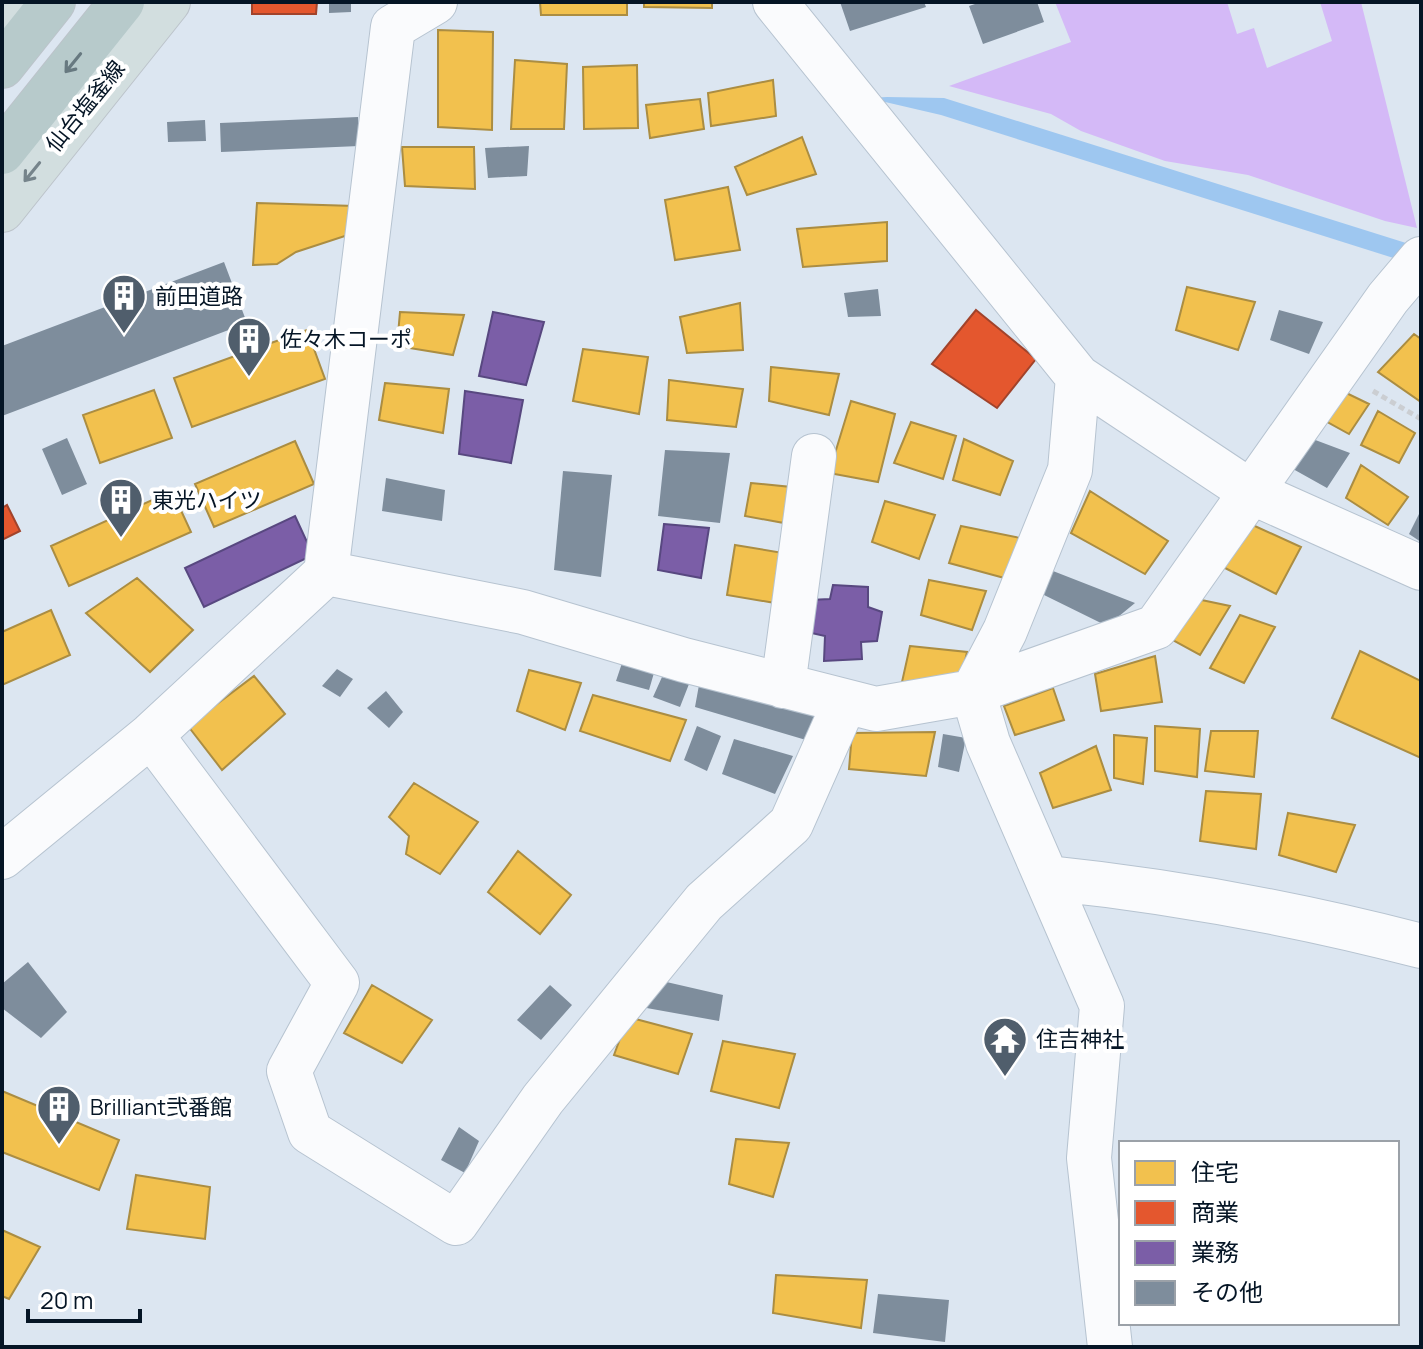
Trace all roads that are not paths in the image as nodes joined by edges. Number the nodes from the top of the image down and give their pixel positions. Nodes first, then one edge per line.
1 (6, 2) edge
2 (53, 2) edge
3 (122, 2) edge
4 (168, 2) edge
5 (435, 2) edge
6 (775, 2) edge
7 (2, 7) edge
8 (2, 66) edge
9 (2, 152) edge
10 (2, 210) edge
11 (1421, 259) edge
12 (1078, 377) junction
13 (814, 456) dead end
14 (1251, 492) junction
15 (1421, 568) edge
16 (326, 573) junction
17 (783, 686) junction
18 (973, 692) junction
19 (845, 702) junction
20 (151, 735) junction
21 (2, 857) edge
22 (1047, 878) junction
23 (1421, 946) edge
24 (1110, 1347) edge

1 - 7 main road
2 - 8 highway
3 -> 9 highway
4 -> 10 main road, 仙台塩釜線
5 - 16 street
6 - 12 street
11 - 14 street
12 - 14 street
12 - 18 street
13 - 17 street
14 - 15 street
14 - 18 street
16 - 17 street
16 - 20 street
17 - 19 street
18 - 19 street
18 - 22 street
19 - 20 street
20 - 21 street
22 - 23 street
22 - 24 street

